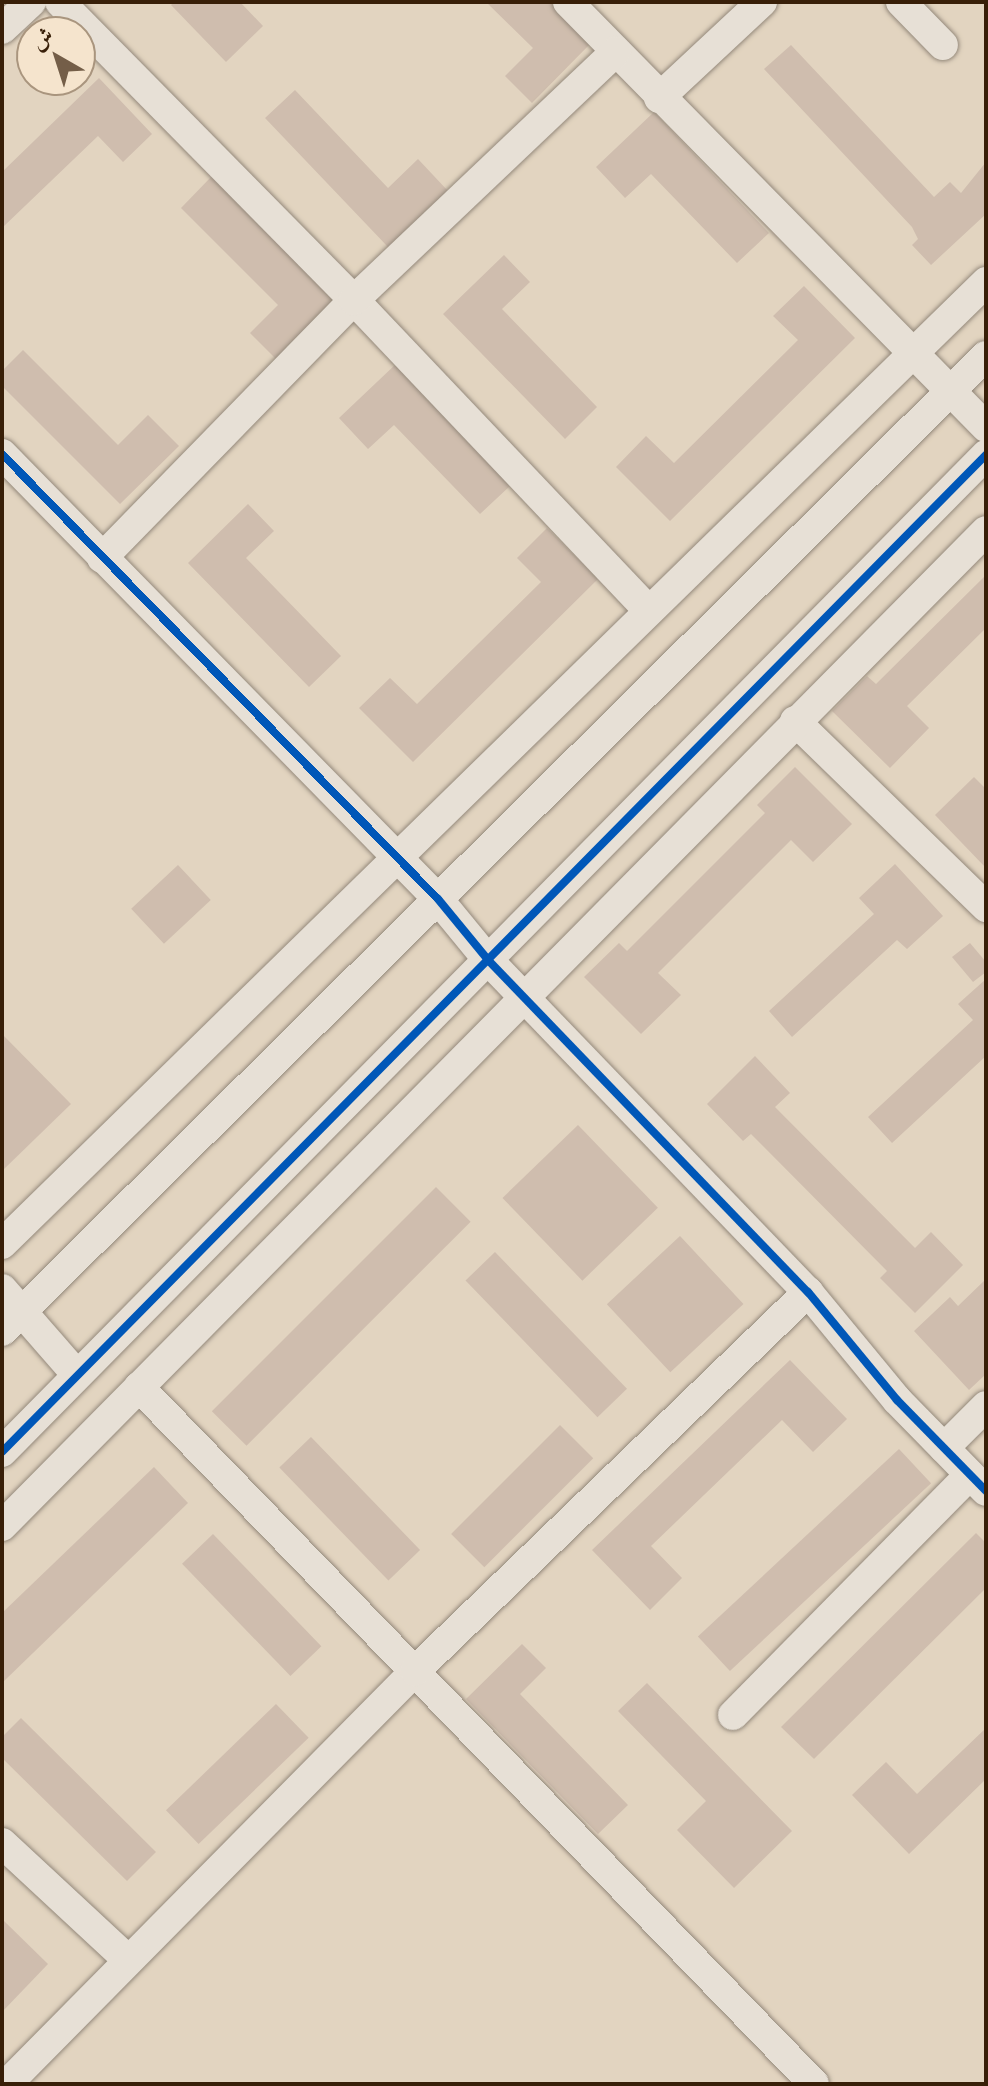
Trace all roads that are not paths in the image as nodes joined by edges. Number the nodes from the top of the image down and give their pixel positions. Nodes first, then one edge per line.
1 (31, 2) edge
2 (60, 2) edge
3 (568, 2) edge
4 (762, 2) edge
5 (901, 2) edge
6 (2, 29) edge
7 (943, 45) dead end
8 (616, 51) junction
9 (659, 98) junction
10 (986, 282) edge
11 (354, 300) junction
12 (912, 354) junction
13 (986, 356) edge
14 (948, 394) junction
15 (986, 427) edge
16 (2, 454) edge
17 (986, 455) edge
18 (986, 531) edge
19 (102, 558) junction
20 (648, 610) junction
21 (795, 721) junction
22 (396, 857) junction
23 (438, 899) junction
24 (986, 907) edge
25 (489, 961) junction
26 (524, 996) junction
27 (2, 1244) edge
28 (808, 1292) junction
29 (9, 1311) edge
30 (77, 1375) junction
31 (139, 1387) junction
32 (986, 1406) edge
33 (944, 1448) junction
34 (2, 1452) edge
35 (978, 1483) edge
36 (2, 1526) edge
37 (415, 1671) junction
38 (733, 1715) dead end
39 (2, 1843) edge
40 (128, 1960) junction
41 (7, 2084) edge
42 (814, 2084) edge

1 - 6 street
2 - 11 street
3 - 8 street
4 - 9 street
5 - 7 street
8 - 9 street
8 - 11 street
9 - 12 street
10 - 12 street
11 - 19 street
11 - 20 street
12 - 14 street
12 - 20 street
13 - 14 street
14 - 15 street
14 - 23 street
16 - 19 street
17 - 25 street
18 - 21 street
19 - 22 street
20 - 22 street
21 - 24 street
21 - 26 street
22 - 23 street
22 - 27 street
23 - 25 street
23 - 29 street
25 - 26 street
25 - 30 street
26 - 28 street
26 - 31 street
28 - 33 street
28 - 37 street
29 - 30 street
30 - 34 street
31 - 36 street
31 - 37 street
32 - 33 street
33 - 35 street
35 - 38 street
37 - 40 street
37 - 42 street
39 - 40 street
40 - 41 street

